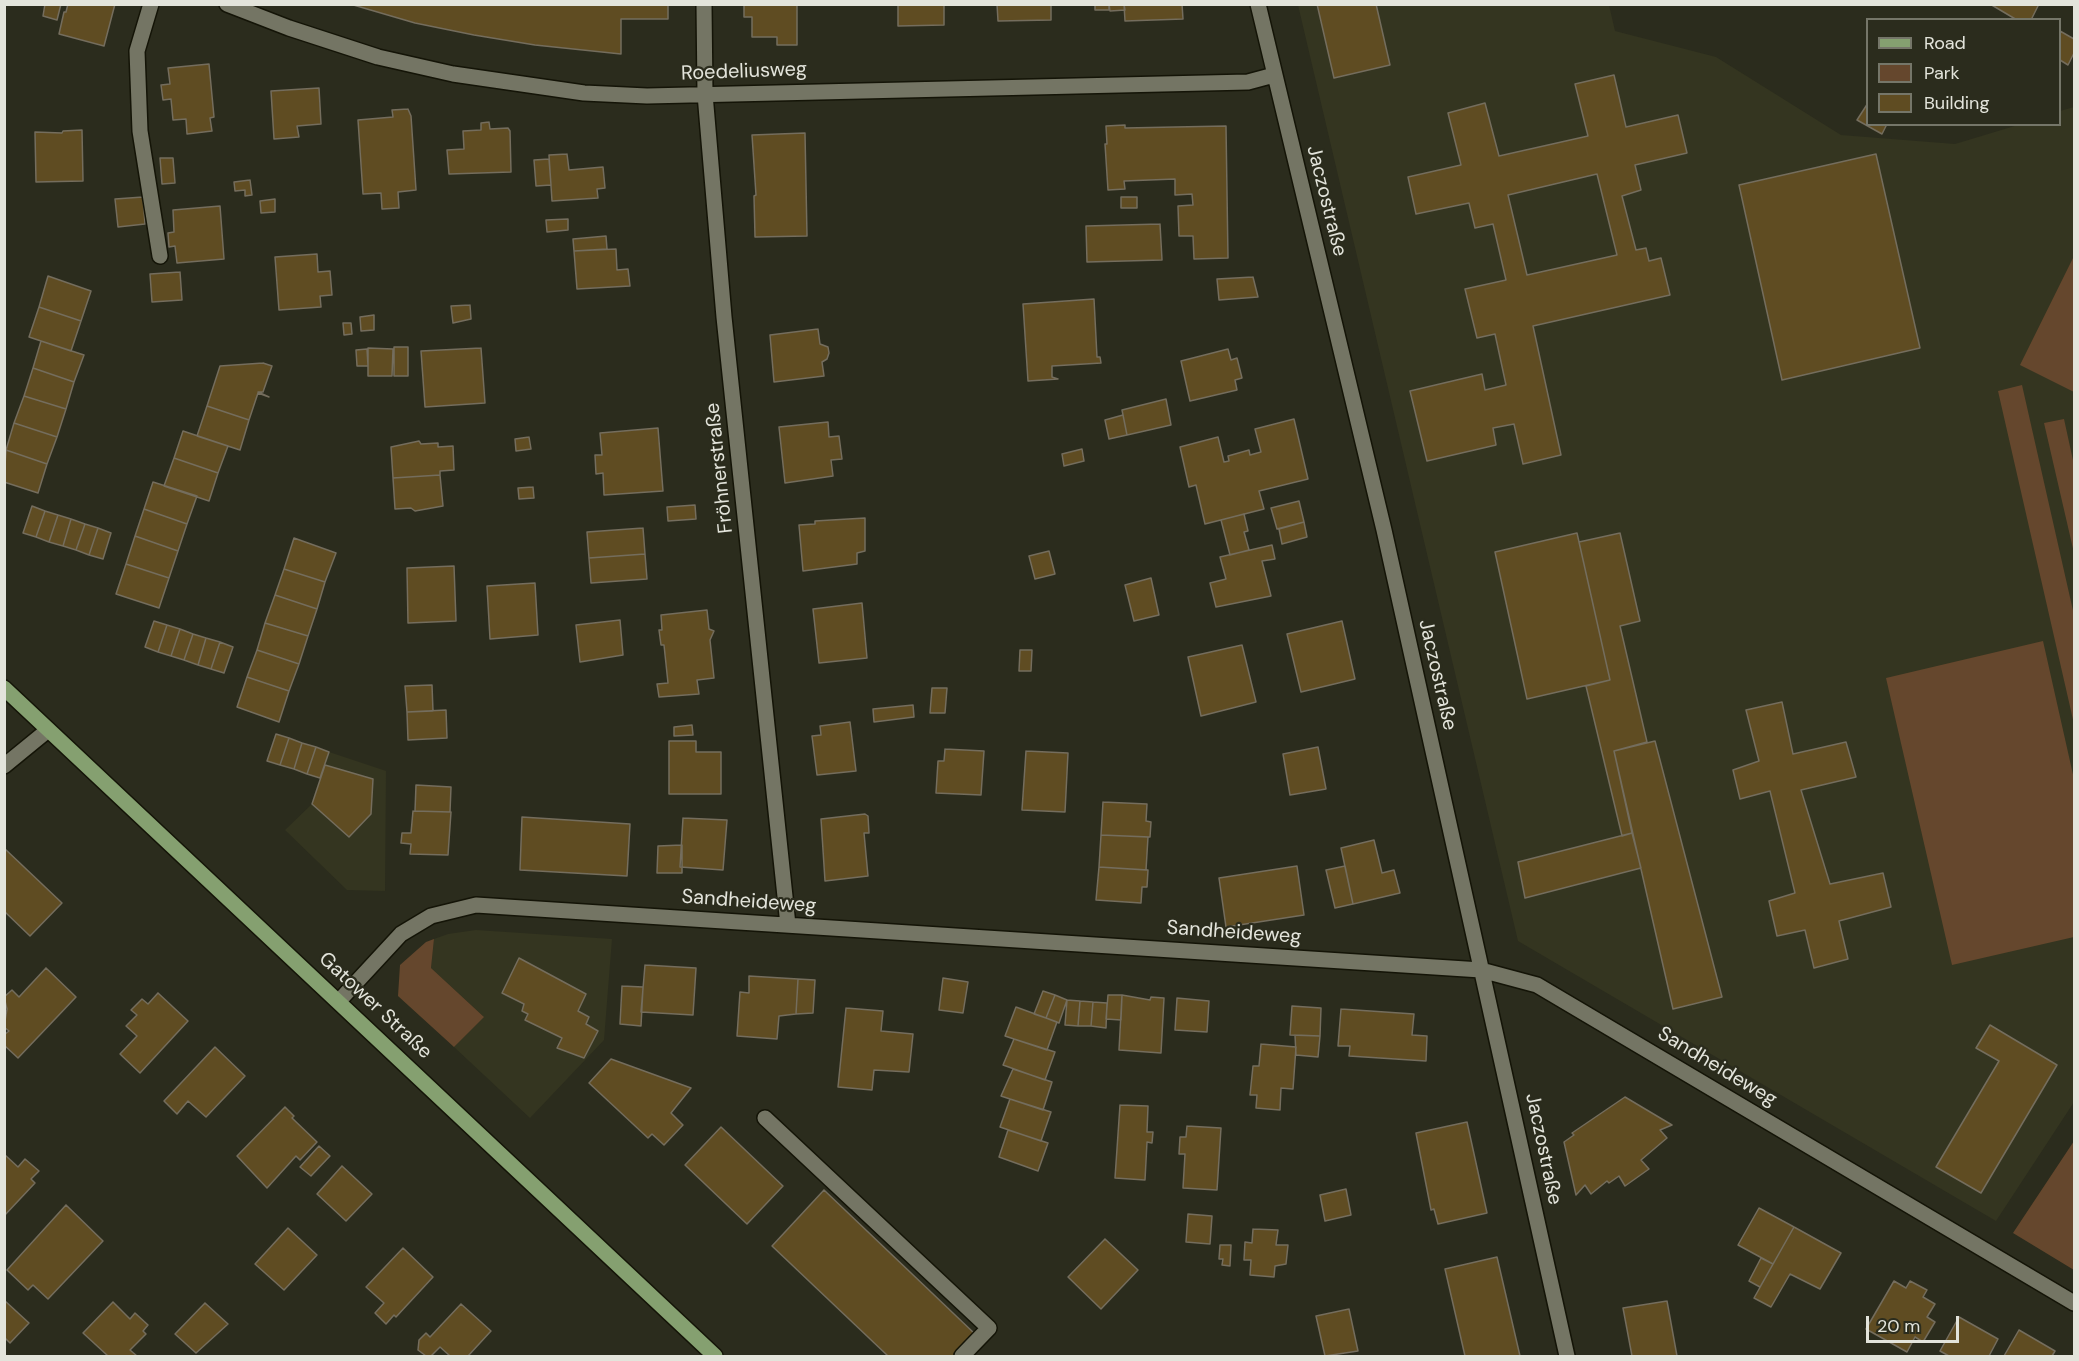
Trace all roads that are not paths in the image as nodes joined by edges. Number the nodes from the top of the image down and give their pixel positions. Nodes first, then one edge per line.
1 (151, 4) edge
2 (227, 4) edge
3 (704, 4) edge
4 (1258, 4) edge
5 (1274, 75) junction
6 (705, 94) junction
7 (160, 256) dead end
8 (4, 688) edge
9 (48, 730) junction
10 (4, 766) edge
11 (788, 926) junction
12 (1481, 970) junction
13 (339, 1001) junction
14 (765, 1118) dead end
15 (2074, 1302) edge
16 (715, 1356) edge
17 (962, 1356) edge
18 (1567, 1356) edge

1 - 7 street
2 - 6 street, Roedeliusweg
3 - 6 street, Fröhnerstraße
4 - 5 street, Jaczostraße
5 - 6 street, Roedeliusweg
5 - 12 street, Jaczostraße
6 - 11 street, Fröhnerstraße
8 - 9 main road, Gatower Straße
9 - 10 street
9 - 13 main road, Gatower Straße
11 - 12 street, Sandheideweg
11 - 13 street, Sandheideweg
12 - 15 street, Sandheideweg
12 - 18 street, Jaczostraße
13 - 16 main road, Gatower Straße
14 - 17 street

